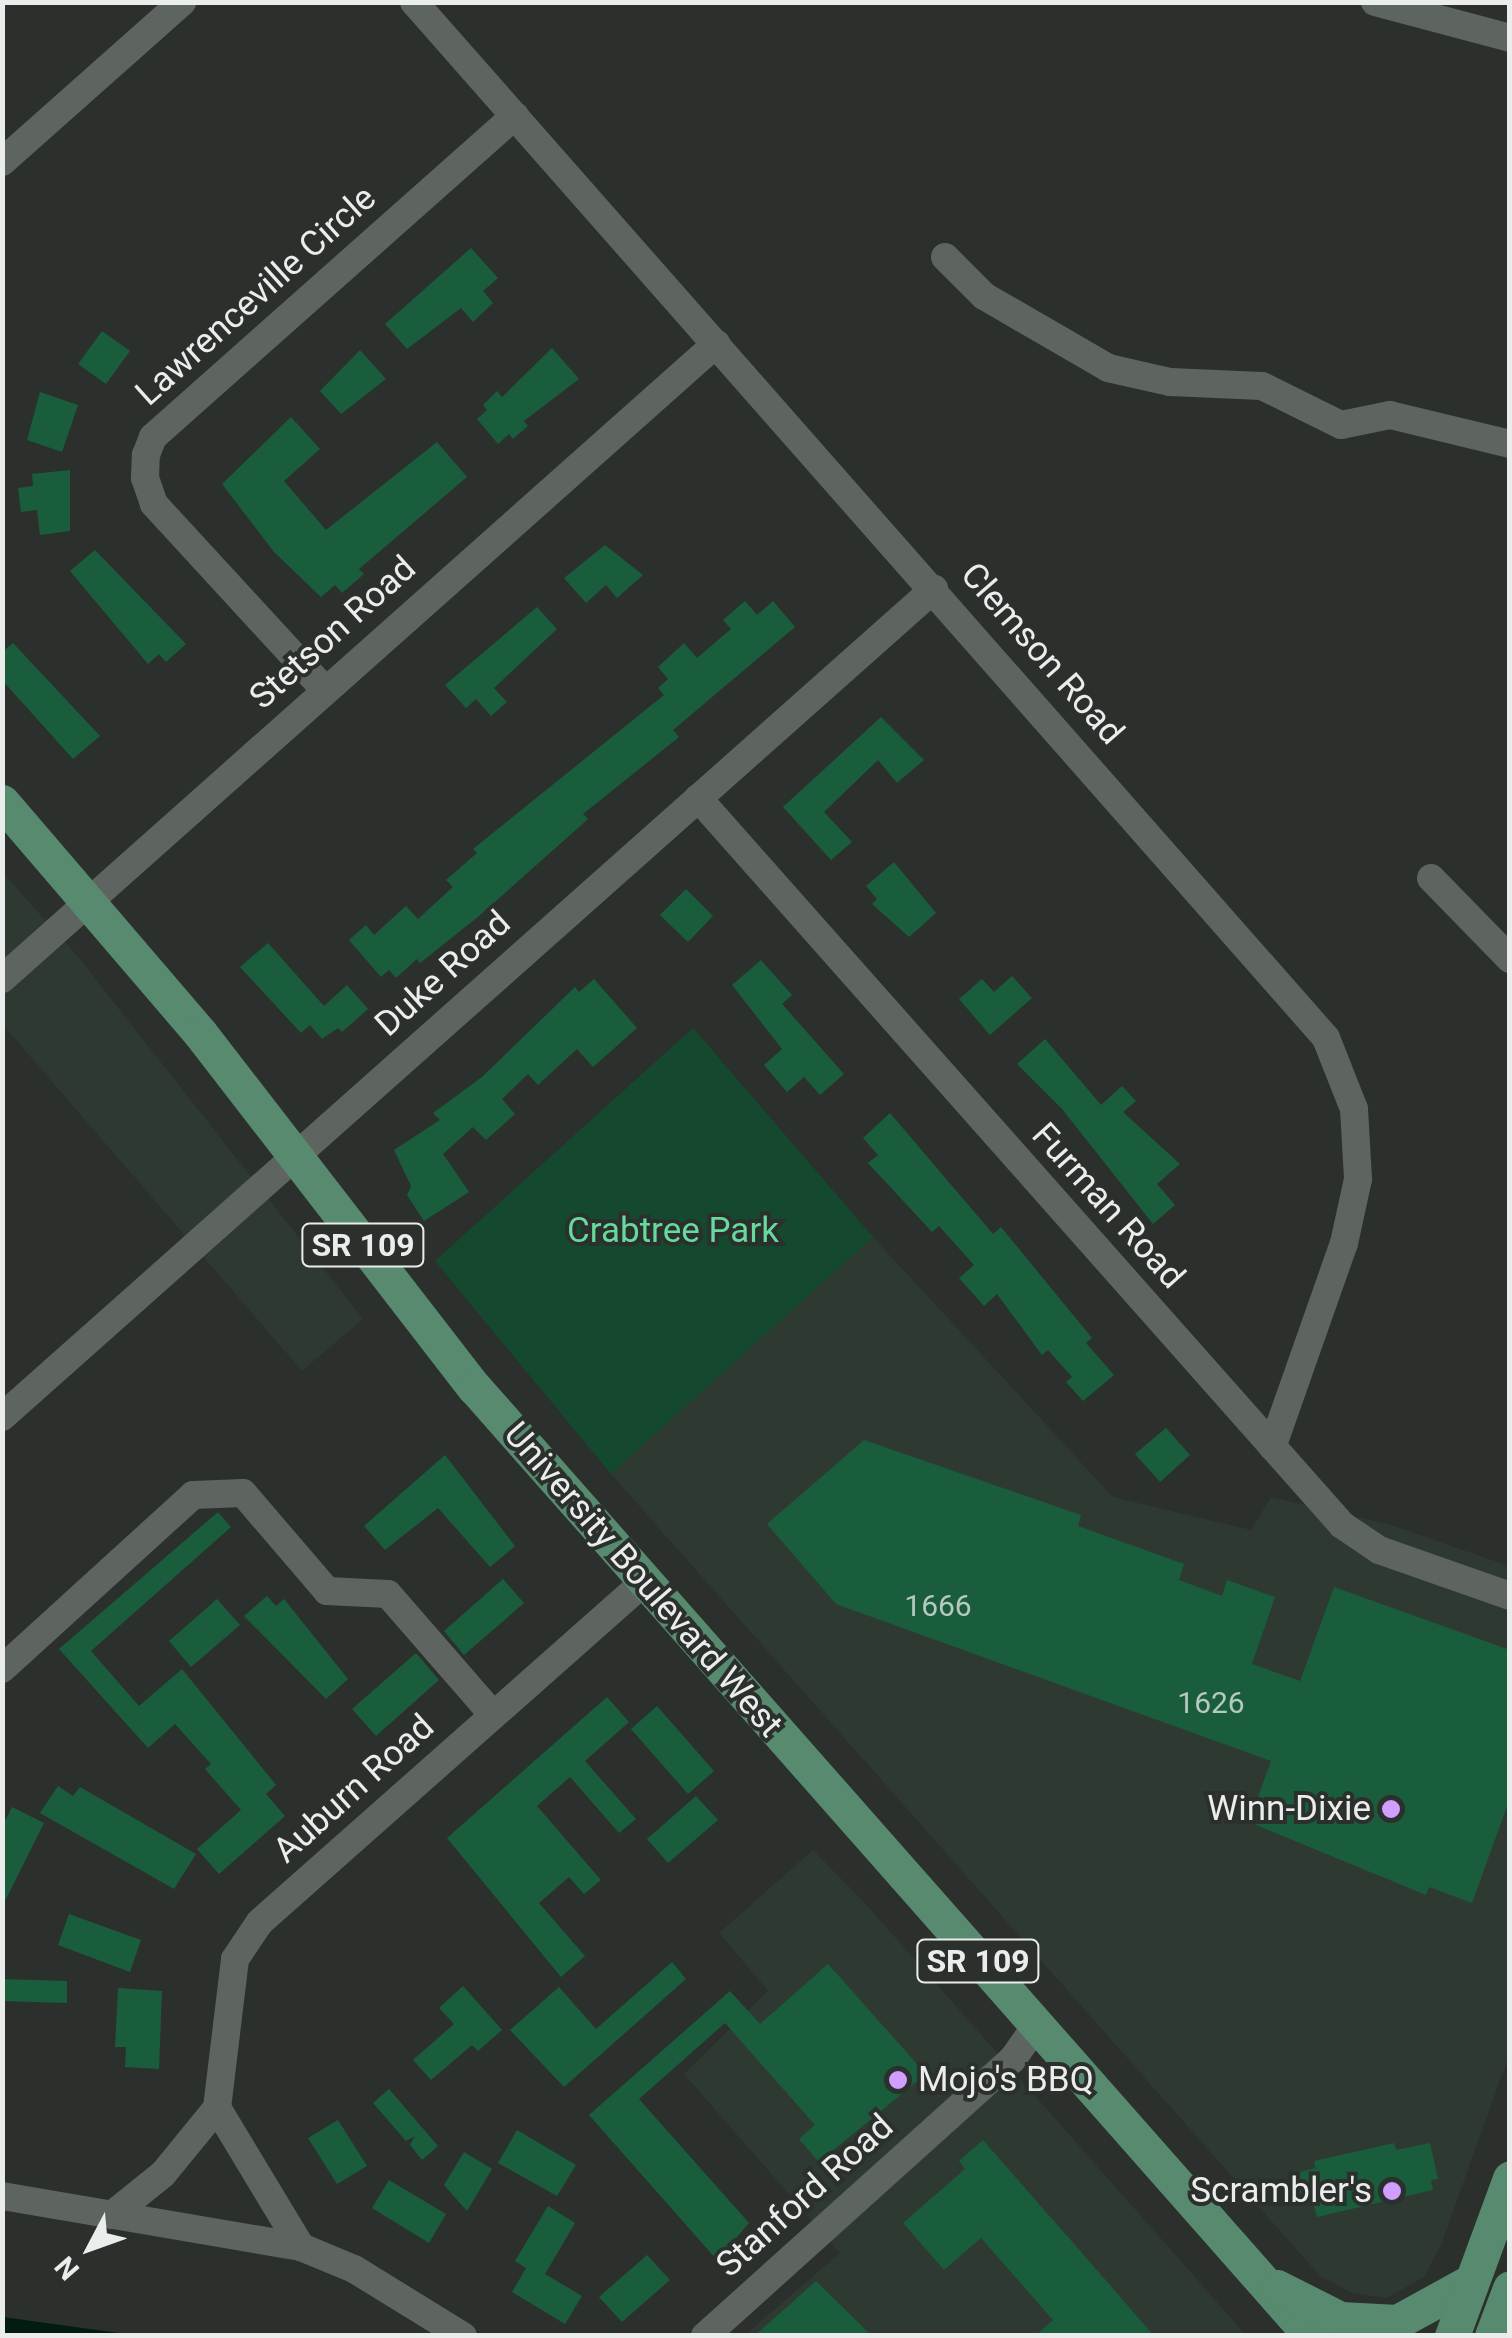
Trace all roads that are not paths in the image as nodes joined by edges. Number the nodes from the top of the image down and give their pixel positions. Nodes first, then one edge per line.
1 (182, 2) edge
2 (414, 2) edge
3 (1375, 2) edge
4 (1510, 38) edge
5 (515, 116) junction
6 (2, 162) edge
7 (945, 258) dead end
8 (716, 344) junction
9 (1510, 444) edge
10 (934, 588) junction
11 (326, 690) junction
12 (698, 798) junction
13 (2, 802) edge
14 (1431, 878) dead end
15 (91, 901) junction
16 (1510, 958) edge
17 (2, 979) edge
18 (294, 1156) junction
19 (2, 1417) edge
20 (1272, 1447) junction
21 (644, 1582) junction
22 (1510, 1596) edge
23 (2, 1670) edge
24 (493, 1715) junction
25 (1036, 2026) junction
26 (218, 2108) junction
27 (1510, 2178) edge
28 (2, 2196) edge
29 (112, 2216) junction
30 (301, 2248) junction
31 (1262, 2280) junction
32 (1472, 2281) junction
33 (1510, 2288) edge
34 (463, 2336) edge
35 (705, 2336) edge
36 (1311, 2336) edge
37 (1452, 2336) edge
38 (1492, 2336) edge

1 - 6 street
2 - 5 street, Clemson Road
3 - 4 street
5 - 8 street, Clemson Road
5 - 11 street, Lawrenceville Circle
7 - 9 street
8 - 10 street, Clemson Road
8 - 11 street, Stetson Road
10 - 12 street, Duke Road
10 - 20 street, Clemson Road
11 - 15 street, Stetson Road
12 - 18 street, Duke Road
12 - 20 street, Furman Road
13 - 15 main road, University Boulevard West / SR 109
14 - 16 street
15 - 17 street, Stetson Road
15 - 18 main road, University Boulevard West / SR 109
18 - 19 street, Duke Road
18 - 21 main road, University Boulevard West / SR 109
20 - 22 street, Furman Road
21 - 24 street, Auburn Road
21 - 25 main road, University Boulevard West / SR 109
23 - 24 street
24 - 26 street, Auburn Road
25 - 31 main road, University Boulevard West / SR 109
25 - 35 street, Stanford Road
26 - 29 street
26 - 30 street
27 - 32 main road
28 - 29 street
29 - 30 street
30 - 34 street
31 - 32 main road
31 - 36 main road, University Boulevard West / SR 109
32 - 37 main road
33 - 38 main road

